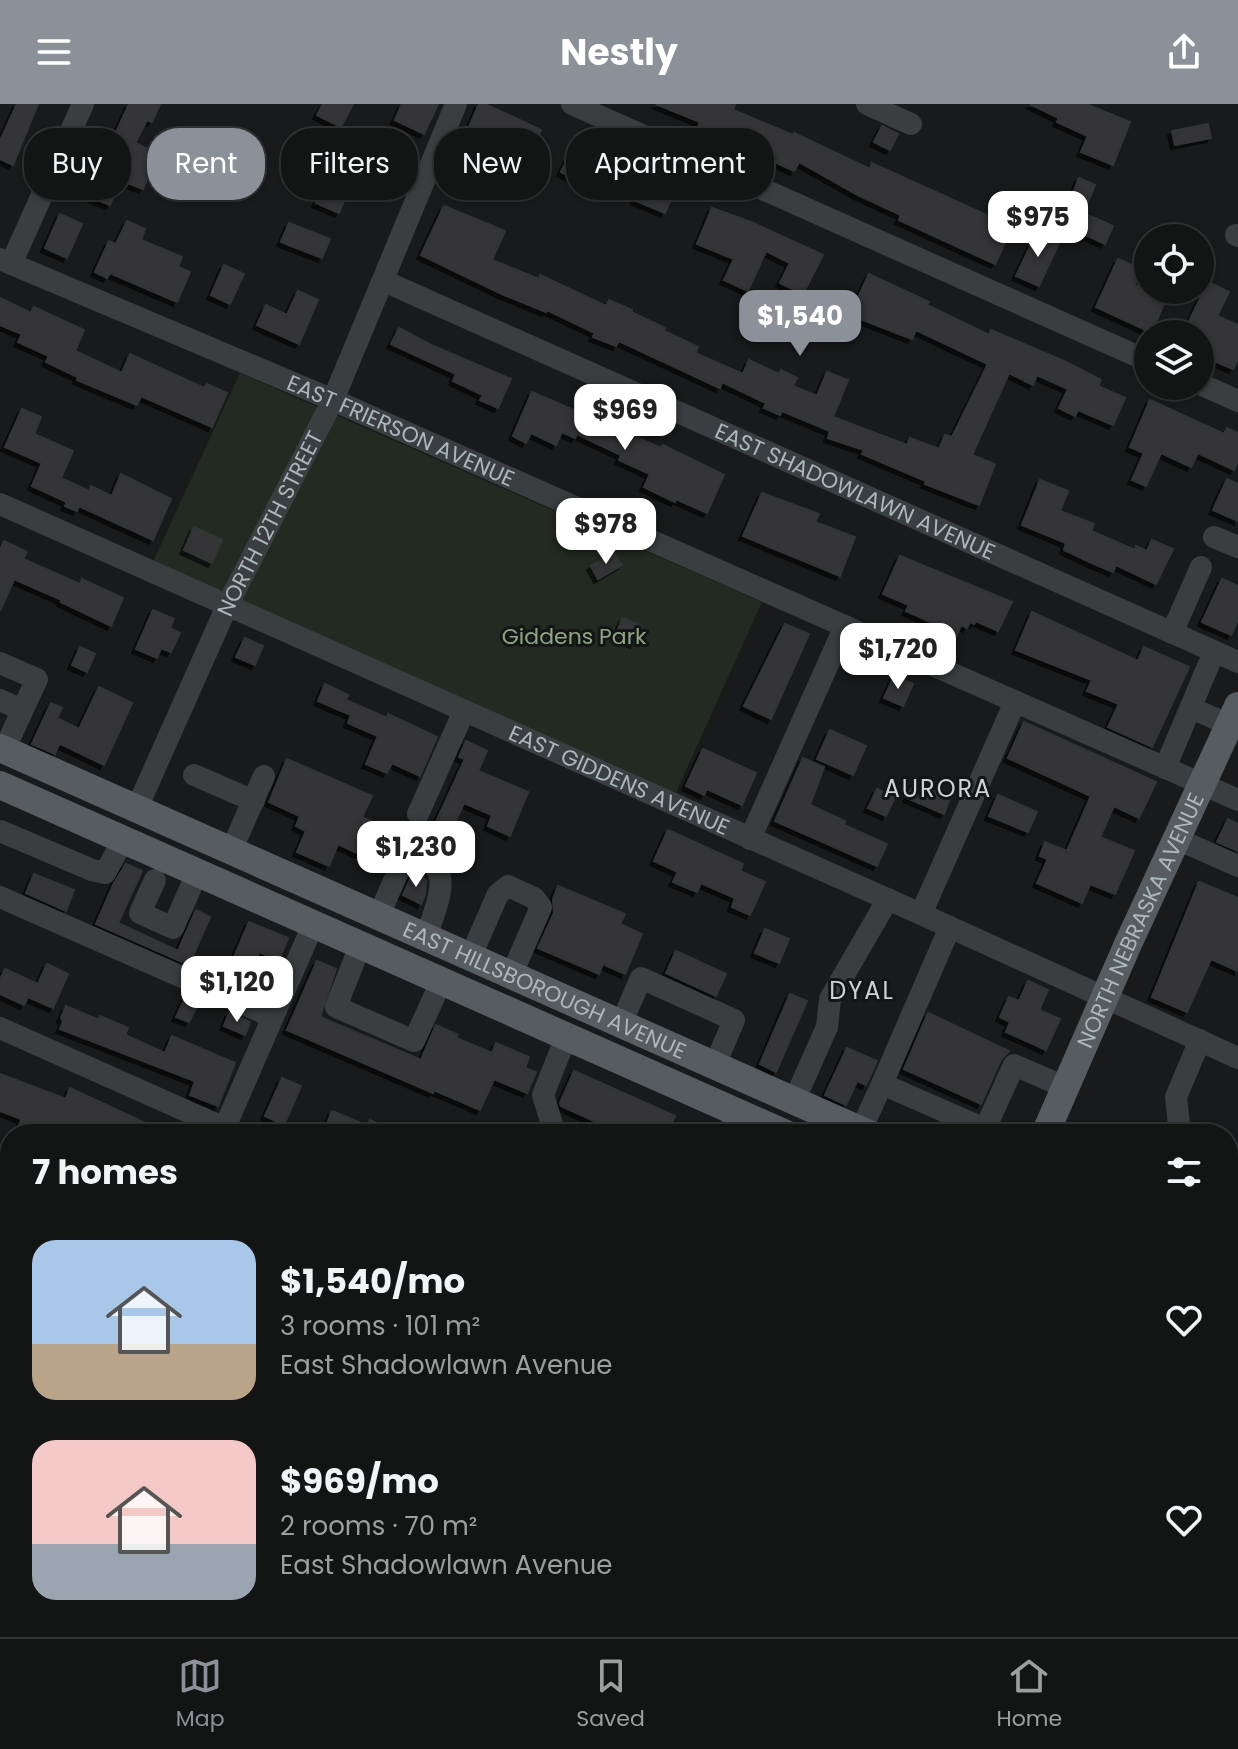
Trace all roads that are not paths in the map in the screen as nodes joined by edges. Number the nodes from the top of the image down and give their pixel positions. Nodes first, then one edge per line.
1 (83, 104) edge
2 (456, 104) edge
3 (572, 104) edge
4 (867, 104) edge
5 (911, 124) dead end
6 (6, 262) edge
7 (384, 281) junction
8 (1134, 355) edge
9 (1214, 389) edge
10 (1237, 398) edge
11 (333, 400) junction
12 (0, 504) edge
13 (1214, 537) dead end
14 (1238, 547) edge
15 (1201, 567) dead end
16 (227, 606) junction
17 (845, 626) junction
18 (1172, 633) junction
19 (1214, 652) junction
20 (1238, 662) edge
21 (0, 663) edge
22 (0, 700) edge
23 (1015, 702) junction
24 (1191, 708) junction
25 (22, 710) junction
26 (464, 711) junction
27 (1234, 715) edge
28 (2, 749) edge
29 (1165, 768) junction
30 (194, 775) dead end
31 (264, 776) dead end
32 (1203, 784) junction
33 (0, 785) edge
34 (1238, 800) edge
35 (254, 801) junction
36 (137, 808) junction
37 (418, 814) dead end
38 (87, 824) junction
39 (0, 831) edge
40 (750, 839) junction
41 (1177, 839) junction
42 (123, 840) junction
43 (231, 851) junction
44 (1238, 866) edge
45 (197, 873) junction
46 (155, 880) dead end
47 (0, 897) edge
48 (888, 899) junction
49 (368, 912) junction
50 (921, 914) junction
51 (313, 925) junction
52 (950, 927) junction
53 (426, 938) junction
54 (360, 946) junction
55 (470, 958) junction
56 (511, 976) junction
57 (441, 982) junction
58 (1104, 997) junction
59 (490, 1003) junction
60 (273, 1017) junction
61 (621, 1024) junction
62 (0, 1028) edge
63 (566, 1037) junction
64 (1200, 1040) junction
65 (1238, 1058) edge
66 (715, 1065) junction
67 (882, 1084) junction
68 (1065, 1087) junction
69 (794, 1101) junction
70 (732, 1123) edge
71 (210, 1124) edge
72 (231, 1124) edge
73 (552, 1124) edge
74 (847, 1124) edge
75 (868, 1124) edge
76 (974, 1124) edge
77 (987, 1124) edge
78 (1049, 1124) edge
79 (1179, 1124) edge

1 - 6 street
2 - 7 street, NORTH 12TH STREET
3 - 8 street
4 - 5 street
6 - 11 street, EAST FRIERSON AVENUE
7 - 11 street, NORTH 12TH STREET
7 - 18 street, EAST SHADOWLAWN AVENUE
9 - 10 street
11 - 16 street, NORTH 12TH STREET
11 - 17 street, EAST FRIERSON AVENUE
12 - 16 street, EAST GIDDENS AVENUE
13 - 14 street
15 - 18 street
16 - 26 street, EAST GIDDENS AVENUE
16 - 36 street, NORTH 12TH STREET
17 - 23 street, EAST FRIERSON AVENUE
17 - 40 street
18 - 19 street, EAST SHADOWLAWN AVENUE
19 - 20 street, EAST SHADOWLAWN AVENUE
19 - 24 street
21 - 25 street
22 - 25 street
23 - 29 street, EAST FRIERSON AVENUE
23 - 50 street
24 - 27 street
24 - 29 street
25 - 28 street
26 - 37 street
26 - 40 street, EAST GIDDENS AVENUE
27 - 32 main road, NORTH NEBRASKA AVENUE
28 - 36 main road, EAST HILLSBOROUGH AVENUE
29 - 32 street, EAST FRIERSON AVENUE
30 - 35 street
31 - 35 street
32 - 34 street, EAST FRIERSON AVENUE
32 - 41 main road, NORTH NEBRASKA AVENUE
33 - 38 main road, EAST HILLSBOROUGH AVENUE
35 - 43 street
36 - 38 main road
36 - 43 main road, EAST HILLSBOROUGH AVENUE
38 - 42 main road, EAST HILLSBOROUGH AVENUE
39 - 42 street
40 - 48 street, EAST GIDDENS AVENUE
41 - 44 street
41 - 58 main road, NORTH NEBRASKA AVENUE
42 - 45 main road, EAST HILLSBOROUGH AVENUE
43 - 49 main road, EAST HILLSBOROUGH AVENUE
45 - 46 street
45 - 51 main road, EAST HILLSBOROUGH AVENUE
47 - 60 street
48 - 50 street, EAST GIDDENS AVENUE
48 - 69 street
49 - 51 main road
49 - 53 main road, EAST HILLSBOROUGH AVENUE
49 - 53 street
50 - 52 street, EAST GIDDENS AVENUE
51 - 54 main road, EAST HILLSBOROUGH AVENUE
51 - 60 street
52 - 58 street, EAST GIDDENS AVENUE
52 - 67 street
53 - 55 main road, EAST HILLSBOROUGH AVENUE
54 - 57 main road, EAST HILLSBOROUGH AVENUE
54 - 57 street
55 - 56 main road, EAST HILLSBOROUGH AVENUE
55 - 56 street
56 - 61 main road, EAST HILLSBOROUGH AVENUE
57 - 59 main road, EAST HILLSBOROUGH AVENUE
58 - 64 street, EAST GIDDENS AVENUE
58 - 68 main road, NORTH NEBRASKA AVENUE
59 - 61 main road
59 - 63 main road, EAST HILLSBOROUGH AVENUE
60 - 72 street
61 - 66 main road, EAST HILLSBOROUGH AVENUE
61 - 66 street
62 - 71 street
63 - 70 main road, EAST HILLSBOROUGH AVENUE
63 - 73 street
64 - 65 street, EAST GIDDENS AVENUE
64 - 79 street
66 - 69 main road, EAST HILLSBOROUGH AVENUE
67 - 75 street
67 - 76 street
68 - 77 street
68 - 78 main road, NORTH NEBRASKA AVENUE
69 - 74 main road, EAST HILLSBOROUGH AVENUE

